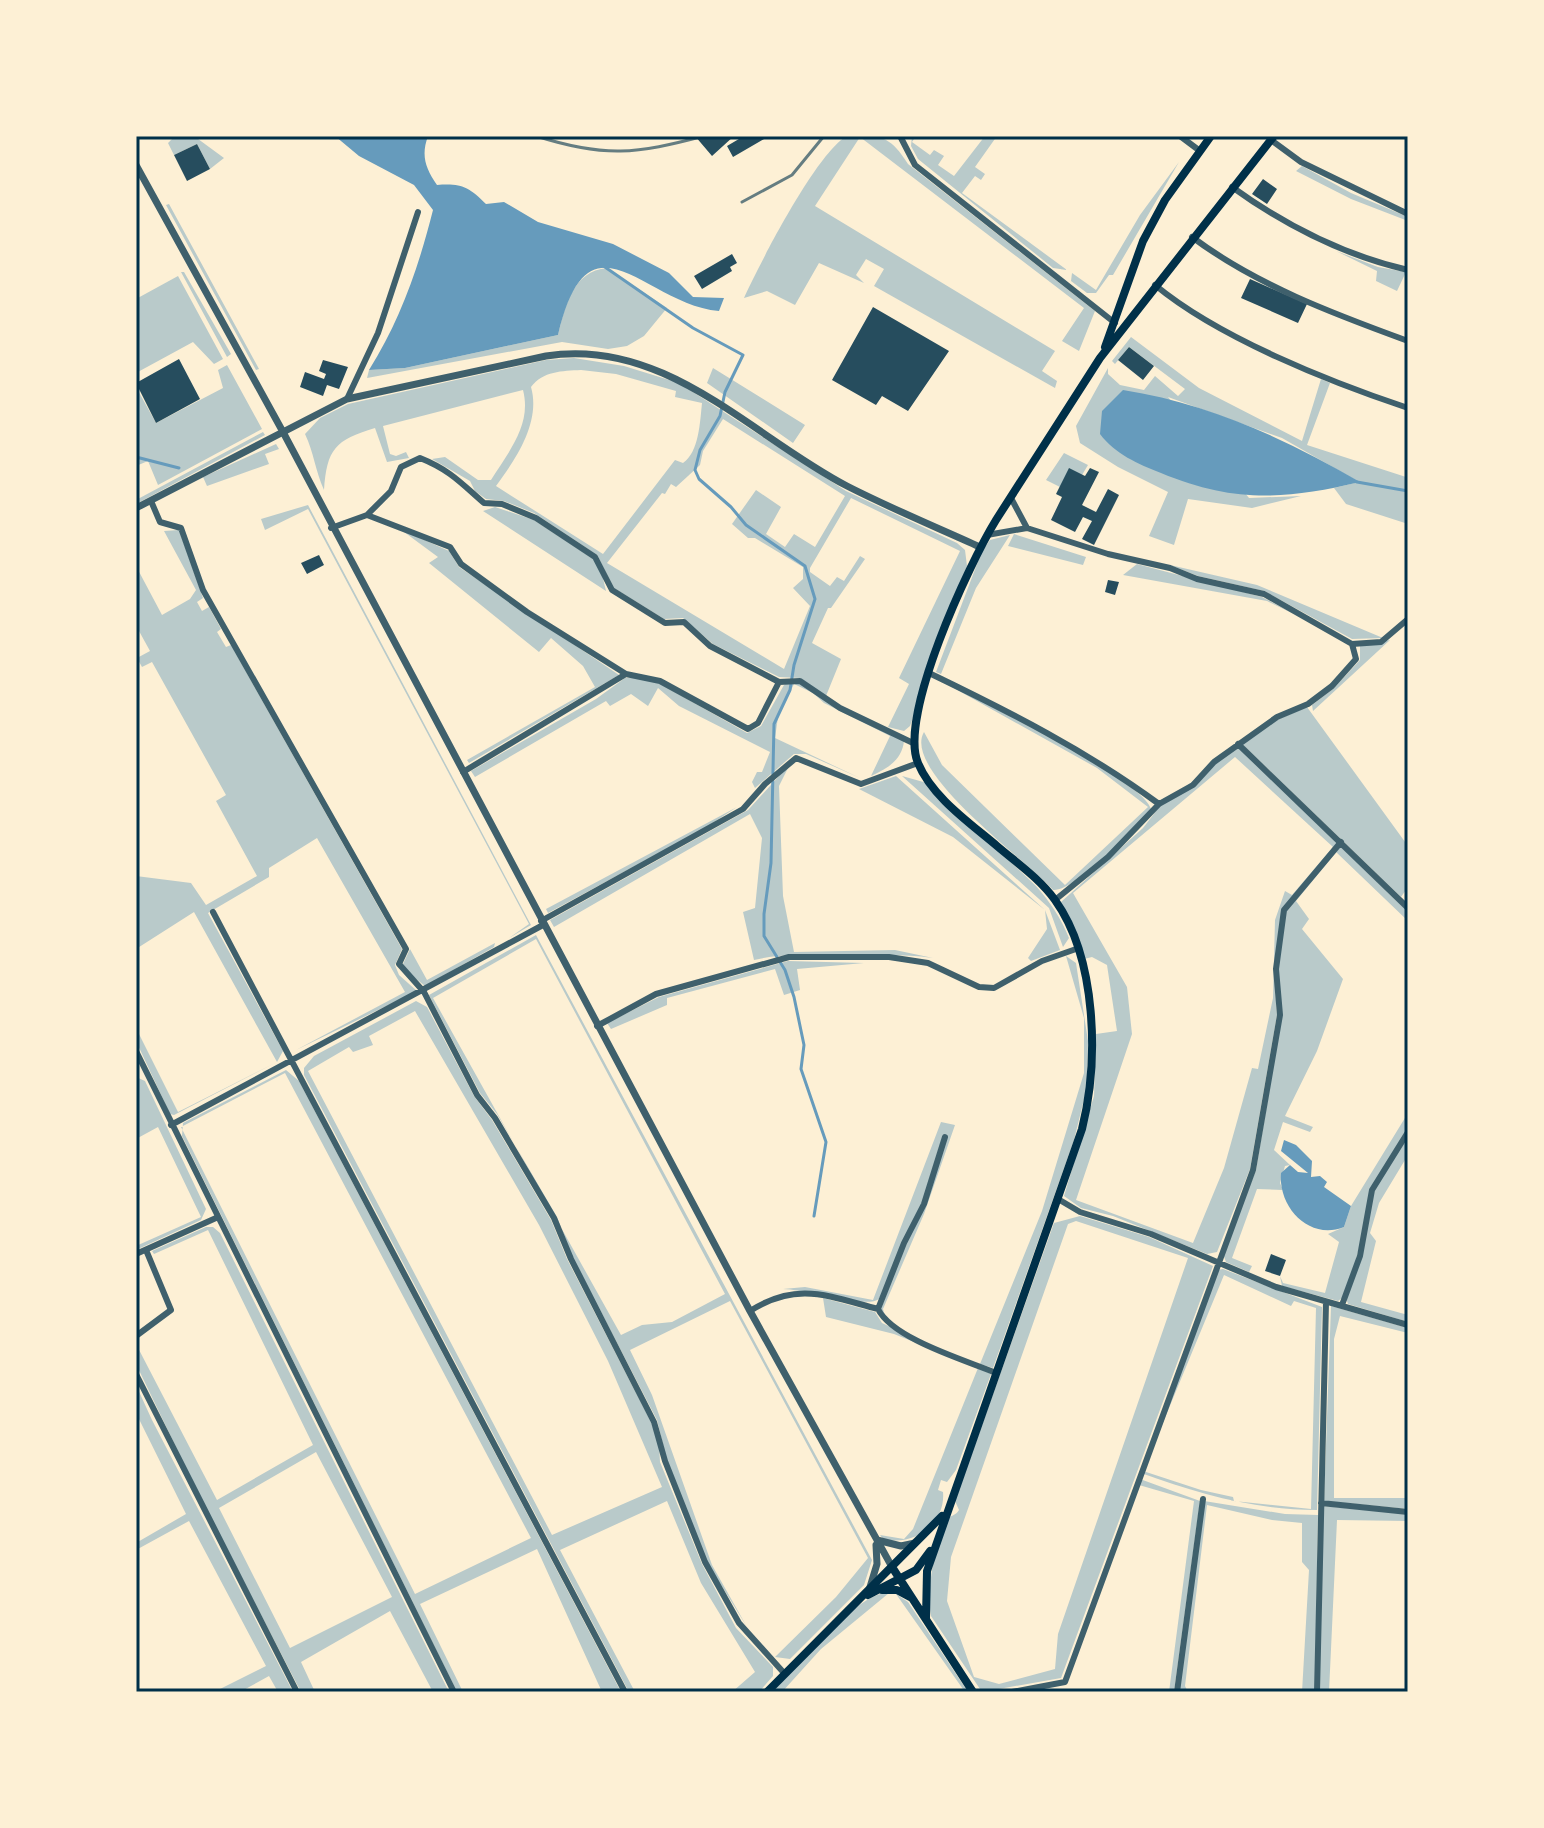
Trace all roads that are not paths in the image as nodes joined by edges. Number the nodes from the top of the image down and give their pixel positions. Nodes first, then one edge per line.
1 (900, 136) edge
2 (1180, 136) edge
3 (1211, 136) edge
4 (1273, 138) edge
5 (1200, 151) junction
6 (136, 165) edge
7 (1232, 187) junction
8 (418, 212) dead end
9 (1408, 214) edge
10 (1192, 237) junction
11 (1408, 270) edge
12 (1155, 285) junction
13 (1115, 323) junction
14 (1408, 341) edge
15 (1100, 358) junction
16 (347, 399) junction
17 (1408, 408) edge
18 (283, 432) junction
19 (1011, 498) junction
20 (151, 501) junction
21 (136, 508) edge
22 (367, 515) junction
23 (331, 528) junction
24 (1027, 528) junction
25 (987, 535) junction
26 (980, 547) junction
27 (1408, 619) edge
28 (1352, 644) junction
29 (929, 673) junction
30 (626, 674) junction
31 (779, 682) junction
32 (913, 743) junction
33 (1238, 744) junction
34 (918, 763) junction
35 (463, 772) junction
36 (1159, 804) junction
37 (1341, 842) junction
38 (1055, 900) junction
39 (1408, 908) edge
40 (213, 912) dead end
41 (542, 923) junction
42 (1076, 949) junction
43 (424, 992) junction
44 (596, 1026) junction
45 (136, 1051) edge
46 (294, 1061) junction
47 (171, 1125) junction
48 (1408, 1132) edge
49 (945, 1137) dead end
50 (1058, 1199) junction
51 (216, 1218) junction
52 (146, 1250) junction
53 (136, 1254) edge
54 (1217, 1262) junction
55 (1326, 1302) junction
56 (1342, 1305) junction
57 (878, 1309) junction
58 (750, 1311) junction
59 (1408, 1325) edge
60 (136, 1336) edge
61 (996, 1373) junction
62 (136, 1374) edge
63 (1203, 1499) dead end
64 (1321, 1503) junction
65 (947, 1509) junction
66 (1408, 1512) edge
67 (939, 1535) junction
68 (875, 1539) junction
69 (920, 1541) junction
70 (892, 1567) junction
71 (900, 1579) junction
72 (871, 1590) junction
73 (914, 1599) junction
74 (926, 1618) junction
75 (784, 1673) junction
76 (297, 1692) edge
77 (454, 1692) edge
78 (625, 1692) edge
79 (767, 1692) edge
80 (973, 1692) edge
81 (1012, 1692) edge
82 (1177, 1692) edge
83 (1317, 1692) edge

1 - 13 street
2 - 5 street
3 - 5 main road
4 - 7 main road
4 - 9 street
5 - 13 main road
6 - 18 street
7 - 10 main road
7 - 11 street
8 - 16 street
10 - 12 main road
10 - 14 street
12 - 15 main road
12 - 17 street
13 - 15 main road
15 - 19 main road
16 - 18 street
16 - 26 street
18 - 20 street
18 - 23 street
19 - 24 street
19 - 25 main road
20 - 21 street
20 - 43 street
22 - 23 street
22 - 30 street
22 - 31 street
23 - 35 street
24 - 25 street
24 - 28 street
25 - 26 main road
26 - 29 main road
27 - 28 street
28 - 33 street
29 - 32 main road
29 - 36 street
30 - 31 street
30 - 35 street
31 - 32 street
32 - 34 main road
33 - 36 street
33 - 37 street
34 - 38 main road
34 - 41 street
35 - 41 street
36 - 38 street
37 - 39 street
37 - 54 street
38 - 42 main road
40 - 46 street
41 - 43 street
41 - 44 street
42 - 44 street
42 - 50 main road
43 - 46 street
43 - 75 street
44 - 58 street
45 - 47 street
46 - 47 street
46 - 78 street
47 - 51 street
48 - 56 street
49 - 57 street
50 - 54 street
50 - 61 main road
51 - 52 street
51 - 77 street
52 - 53 street
52 - 60 street
54 - 55 street
54 - 81 street
55 - 56 street
55 - 64 street
56 - 59 street
57 - 58 street
57 - 61 street
58 - 68 street
61 - 65 main road
62 - 76 street
63 - 82 street
64 - 66 street
64 - 83 street
65 - 67 main road
65 - 69 main road
67 - 71 main road
67 - 74 main road
68 - 69 street
68 - 70 street
68 - 72 street
69 - 70 main road
70 - 71 main road
70 - 72 main road
71 - 72 main road
71 - 73 main road
72 - 73 main road
72 - 75 main road
73 - 74 main road
74 - 80 main road
75 - 79 main road

